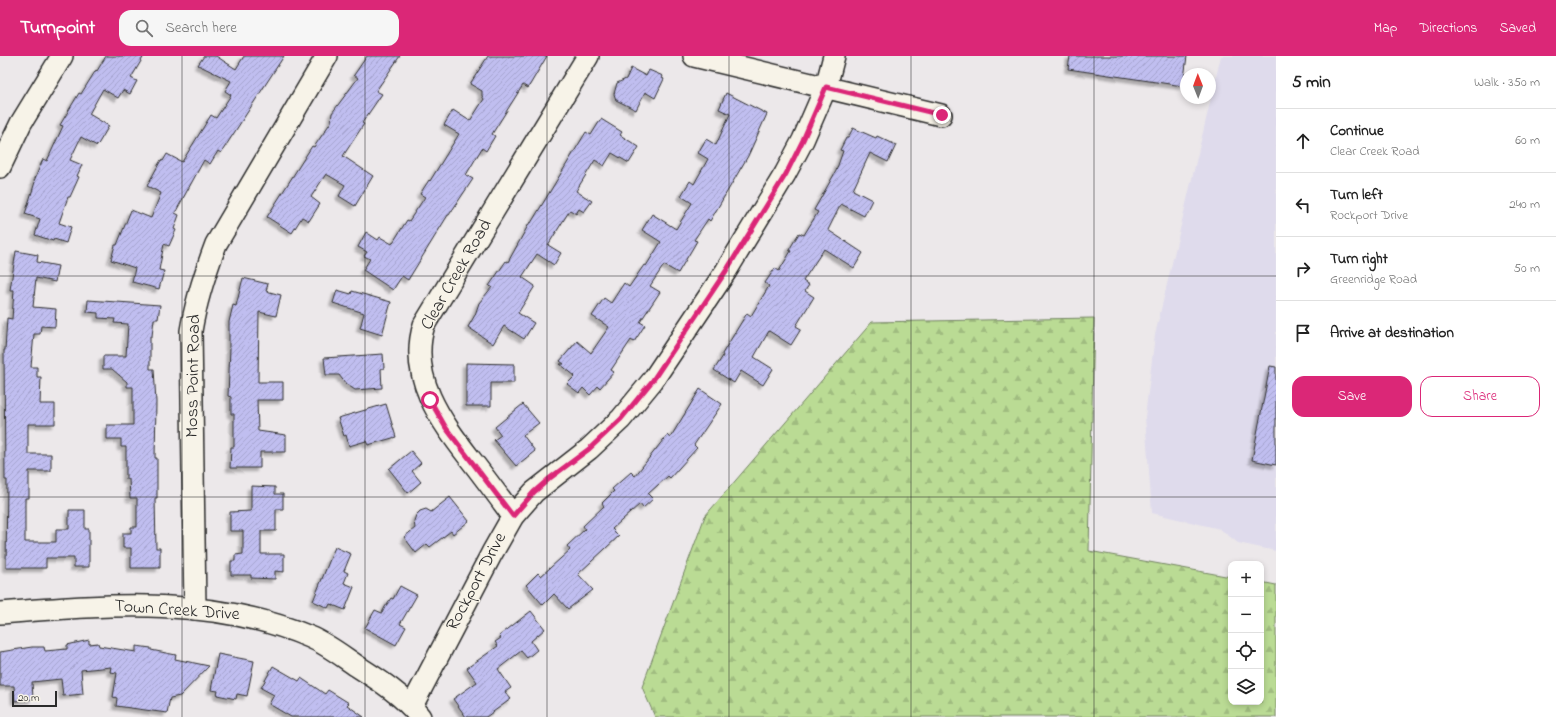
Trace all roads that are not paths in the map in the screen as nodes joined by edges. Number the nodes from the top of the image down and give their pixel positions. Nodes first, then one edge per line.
1 (62, 56) edge
2 (327, 56) edge
3 (588, 56) edge
4 (694, 56) edge
5 (834, 56) edge
6 (826, 87) junction
7 (942, 115) dead end
8 (0, 167) edge
9 (513, 516) junction
10 (196, 609) junction
11 (0, 613) edge
12 (416, 712) edge

1 - 8 street
2 - 10 street, Moss Point Road
3 - 9 street, Clear Creek Road
4 - 6 street
5 - 6 street, Rockport Drive
6 - 7 street
6 - 9 street, Rockport Drive
9 - 12 street, Rockport Drive
10 - 11 street, Town Creek Drive
10 - 12 street, Town Creek Drive

